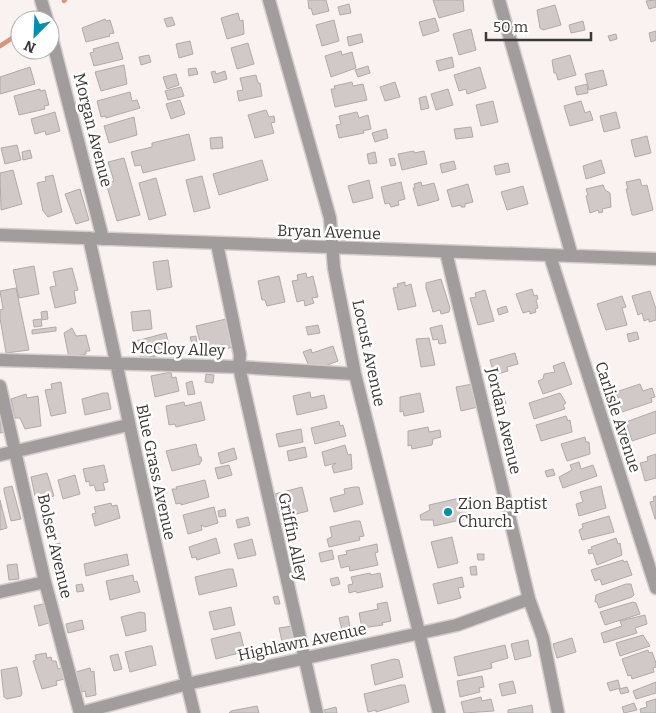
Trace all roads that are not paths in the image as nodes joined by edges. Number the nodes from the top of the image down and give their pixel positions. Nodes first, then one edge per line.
1 (269, 0) edge
2 (498, 0) edge
3 (57, 60) edge
4 (0, 234) edge
5 (89, 238) junction
6 (103, 239) junction
7 (217, 244) junction
8 (334, 248) junction
9 (446, 252) junction
10 (550, 256) junction
11 (572, 256) junction
12 (656, 259) edge
13 (0, 360) edge
14 (117, 363) junction
15 (239, 367) junction
16 (355, 374) junction
17 (0, 386) edge
18 (128, 426) junction
19 (16, 451) junction
20 (0, 455) edge
21 (46, 582) junction
22 (656, 588) edge
23 (0, 592) edge
24 (529, 599) junction
25 (421, 633) junction
26 (304, 658) junction
27 (187, 684) junction
28 (80, 713) edge
29 (194, 713) edge
30 (317, 713) edge
31 (439, 713) edge
32 (558, 713) edge

1 - 8 street, Locust Avenue
2 - 11 street
3 - 6 street, Morgan Avenue
4 - 5 street, Bryan Avenue
5 - 6 street, Bryan Avenue
5 - 14 street, Blue Grass Avenue
6 - 7 street, Bryan Avenue
7 - 8 street, Bryan Avenue
7 - 15 street, Griffin Alley
8 - 9 street, Bryan Avenue
8 - 16 street, Locust Avenue
9 - 10 street, Bryan Avenue
9 - 24 street, Jordan Avenue
10 - 11 street, Bryan Avenue
10 - 22 street, Carlisle Avenue
11 - 12 street, Bryan Avenue
13 - 14 street, McCloy Alley
14 - 15 street, McCloy Alley
14 - 18 street, Blue Grass Avenue
15 - 16 street, McCloy Alley
15 - 26 street, Griffin Alley
16 - 25 street, Locust Avenue
17 - 19 street, Bolser Avenue
18 - 19 street
18 - 27 street, Blue Grass Avenue
19 - 20 street
19 - 21 street, Bolser Avenue
21 - 23 street
21 - 28 street, Bolser Avenue
24 - 25 street, Highlawn Avenue
24 - 32 street, Jordan Avenue
25 - 26 street, Highlawn Avenue
25 - 31 street, Locust Avenue
26 - 27 street, Highlawn Avenue
26 - 30 street, Griffin Alley
27 - 28 street, Highlawn Avenue
27 - 29 street, Blue Grass Avenue

